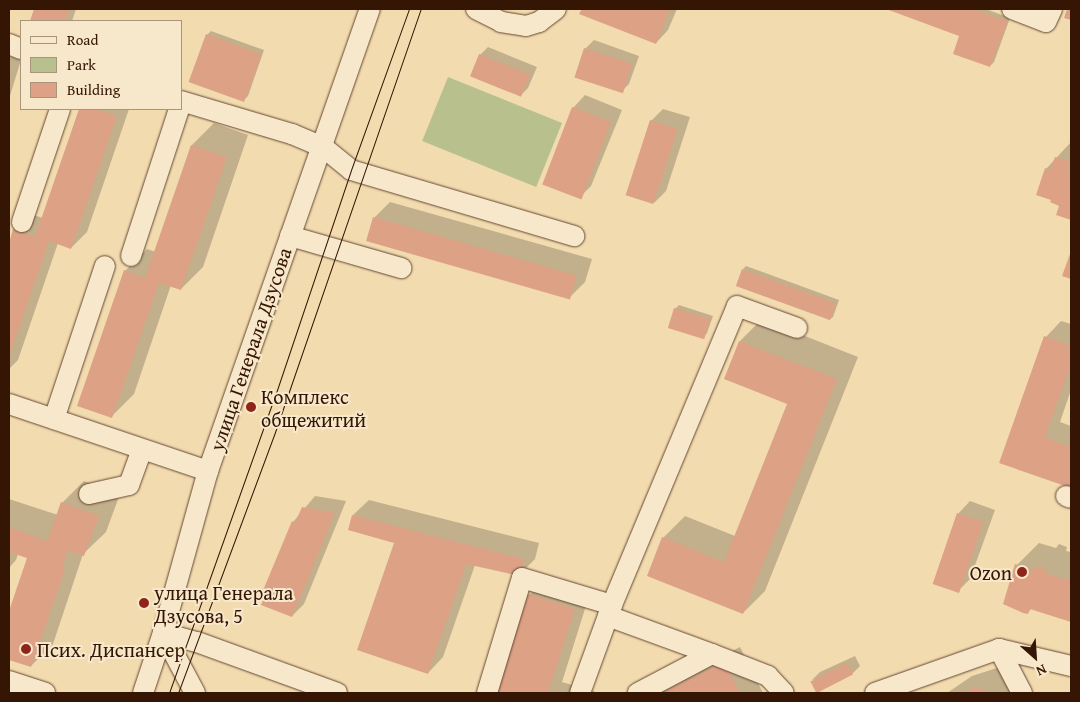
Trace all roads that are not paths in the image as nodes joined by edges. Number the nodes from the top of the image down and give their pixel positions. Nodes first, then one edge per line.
1 (370, 9) edge
2 (476, 9) edge
3 (556, 9) edge
4 (1012, 9) edge
5 (1052, 9) edge
6 (182, 102) edge
7 (60, 110) edge
8 (179, 110) edge
9 (323, 147) junction
10 (22, 222) dead end
11 (290, 236) junction
12 (574, 236) dead end
13 (131, 256) dead end
14 (105, 266) dead end
15 (401, 268) dead end
16 (797, 328) dead end
17 (9, 404) edge
18 (54, 419) junction
19 (142, 449) junction
20 (208, 472) junction
21 (89, 494) dead end
22 (610, 611) junction
23 (163, 633) junction
24 (999, 649) junction
25 (712, 654) junction
26 (1071, 666) edge
27 (9, 680) edge
28 (45, 693) edge
29 (143, 693) edge
30 (195, 693) edge
31 (337, 693) edge
32 (487, 693) edge
33 (580, 693) edge
34 (638, 693) edge
35 (784, 693) edge
36 (878, 693) edge
37 (1022, 693) edge

1 - 9 street, улица Генерала Дзусова
2 - 3 street
4 - 5 street
6 - 9 street
7 - 10 street
8 - 13 street
9 - 11 street, улица Генерала Дзусова
9 - 12 street
11 - 15 street
11 - 20 street, улица Генерала Дзусова
14 - 18 street
16 - 22 street
17 - 18 street
18 - 19 street
19 - 20 street
19 - 21 street
20 - 23 street, улица Генерала Дзусова
22 - 25 street
22 - 32 street
22 - 33 street
23 - 29 street, улица Генерала Дзусова
23 - 30 street
23 - 31 street
24 - 26 street
24 - 36 street
24 - 37 street
25 - 34 street
25 - 35 street
27 - 28 street

